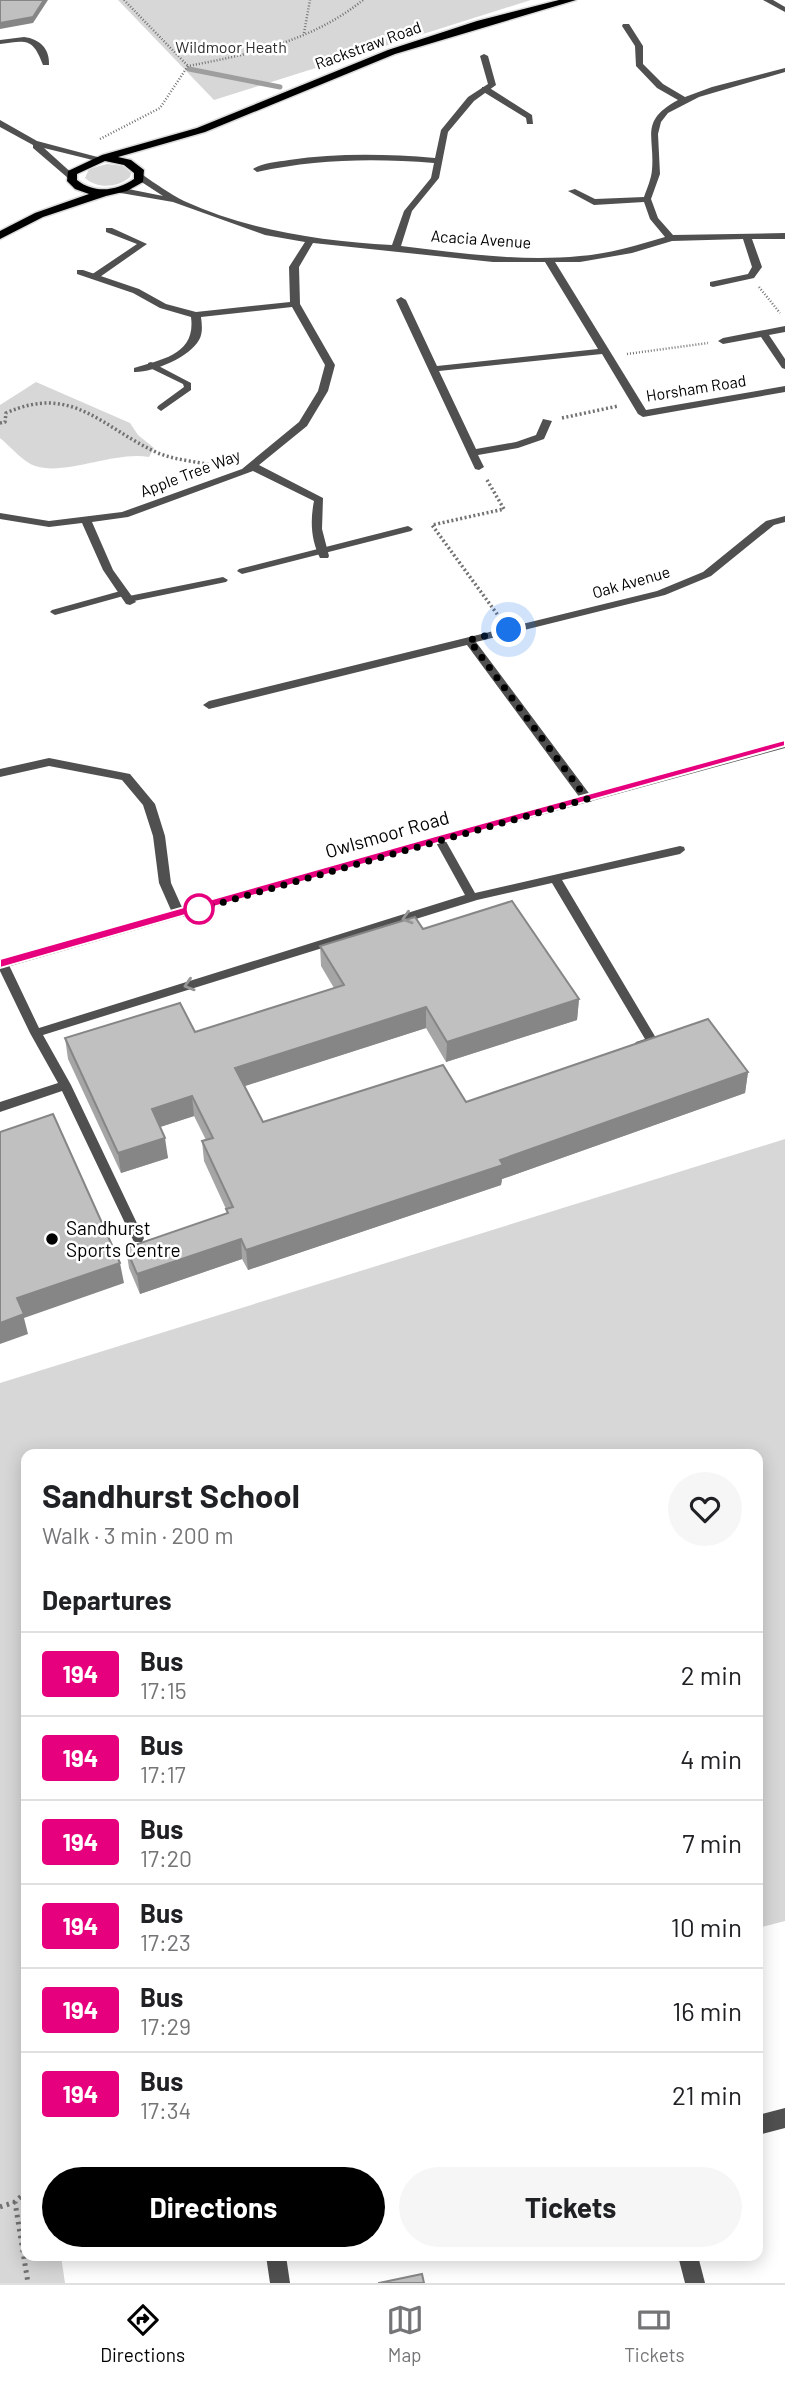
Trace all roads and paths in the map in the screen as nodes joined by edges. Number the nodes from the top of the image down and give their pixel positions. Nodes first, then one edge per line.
1 (124, 0) edge
2 (310, 0) edge
3 (363, 0) edge
4 (571, 0) edge
5 (767, 0) edge
6 (785, 10) edge
7 (626, 26) dead end
8 (304, 34) junction
9 (0, 42) edge
10 (484, 56) dead end
11 (46, 63) dead end
12 (188, 66) junction
13 (785, 70) edge
14 (485, 89) junction
15 (683, 100) junction
16 (530, 122) dead end
17 (0, 123) edge
18 (181, 137) junction
19 (30, 141) junction
20 (160, 153) dead end
21 (81, 154) junction
22 (105, 159) junction
23 (438, 161) junction
24 (150, 162) dead end
25 (257, 169) dead end
26 (140, 174) junction
27 (67, 185) junction
28 (118, 190) junction
29 (572, 191) dead end
30 (105, 192) junction
31 (647, 199) junction
32 (179, 202) junction
33 (39, 215) junction
34 (109, 230) dead end
35 (0, 236) edge
36 (785, 236) edge
37 (747, 237) junction
38 (671, 238) junction
39 (309, 242) junction
40 (396, 248) junction
41 (549, 260) junction
42 (80, 272) dead end
43 (751, 276) junction
44 (94, 277) junction
45 (713, 284) dead end
46 (401, 300) dead end
47 (295, 303) junction
48 (196, 314) junction
49 (785, 319) edge
50 (785, 329) edge
51 (763, 333) junction
52 (723, 341) joint
53 (606, 354) junction
54 (151, 365) junction
55 (785, 366) edge
56 (433, 369) junction
57 (136, 370) dead end
58 (785, 389) edge
59 (636, 403) junction
60 (161, 408) dead end
61 (547, 421) joint
62 (0, 423) edge
63 (472, 453) junction
64 (252, 466) junction
65 (479, 467) joint
66 (233, 476) junction
67 (0, 516) edge
68 (785, 519) edge
69 (86, 521) junction
70 (408, 529) dead end
71 (323, 553) junction
72 (242, 571) dead end
73 (223, 580) dead end
74 (128, 598) junction
75 (55, 612) dead end
76 (509, 630) junction
77 (469, 640) junction
78 (209, 705) dead end
79 (785, 744) edge
80 (0, 773) edge
81 (587, 799) junction
82 (439, 839) junction
83 (680, 849) dead end
84 (555, 878) junction
85 (472, 898) junction
86 (179, 915) junction
87 (1, 964) edge
88 (36, 1033) junction
89 (627, 1050) edge
90 (65, 1085) junction
91 (0, 1107) edge
92 (138, 1238) dead end
93 (785, 2118) edge
94 (763, 2124) edge
95 (21, 2197) edge
96 (15, 2202) junction
97 (0, 2207) edge
98 (21, 2237) edge
99 (25, 2261) edge
100 (277, 2261) edge
101 (689, 2261) edge
102 (29, 2283) edge
103 (280, 2283) edge
104 (695, 2283) edge

1 - 12 path
2 - 8 path
3 - 8 path
4 - 18 main road, Rackstraw Road
5 - 6 street
7 - 15 street
8 - 12 path
9 - 11 street
10 - 14 street
12 - 21 path
13 - 15 street
14 - 16 lane
14 - 23 street
15 - 31 street
17 - 19 street
18 - 20 main road, Rackstraw Road
18 - 22 main road, Rackstraw Road
19 - 21 street
19 - 27 street
21 - 22 street
22 - 26 main road
22 - 27 main road, Rackstraw Road
23 - 25 street
23 - 40 street
24 - 26 main road
26 - 28 main road
26 - 32 street, Acacia Avenue
27 - 30 main road
27 - 33 main road
28 - 30 main road
28 - 32 street, Acacia Avenue
29 - 31 street
30 - 33 main road
31 - 38 street
32 - 39 street, Acacia Avenue
33 - 35 main road
34 - 44 lane
36 - 37 street, Acacia Avenue
37 - 38 street, Acacia Avenue
37 - 43 street
38 - 41 street, Acacia Avenue
39 - 40 street, Acacia Avenue
39 - 47 street, Apple Tree Way
40 - 41 street, Acacia Avenue
41 - 53 street, Horsham Road
42 - 44 street
43 - 45 street
43 - 49 path
44 - 48 street
46 - 56 street
47 - 48 street
47 - 64 street, Apple Tree Way
48 - 54 street
50 - 51 street
51 - 52 street
51 - 55 street
52 - 53 path
53 - 56 street
53 - 59 street, Horsham Road
54 - 57 street
54 - 60 lane
56 - 63 street
58 - 59 street, Horsham Road
59 - 61 path
61 - 63 street
62 - 66 path
63 - 65 street
64 - 66 street, Apple Tree Way
64 - 71 street
65 - 76 path
66 - 69 street, Apple Tree Way
67 - 69 street, Apple Tree Way
68 - 76 street, Oak Avenue
69 - 74 street
70 - 71 lane
71 - 72 lane
73 - 74 lane
74 - 75 lane
76 - 77 street, Oak Avenue
77 - 78 street, Oak Avenue
77 - 81 street
79 - 81 street, Owlsmoor Road
80 - 86 street
81 - 82 street, Owlsmoor Road
82 - 85 lane
82 - 86 street, Owlsmoor Road
83 - 84 lane
84 - 85 lane
84 - 89 lane
85 -> 88 lane
86 - 87 street, Owlsmoor Road
87 - 88 lane
88 - 90 lane
90 - 91 lane
90 - 92 lane
93 - 94 street
95 - 96 path
96 - 97 path
96 - 98 path
99 - 102 path
100 - 103 street
101 - 104 street

